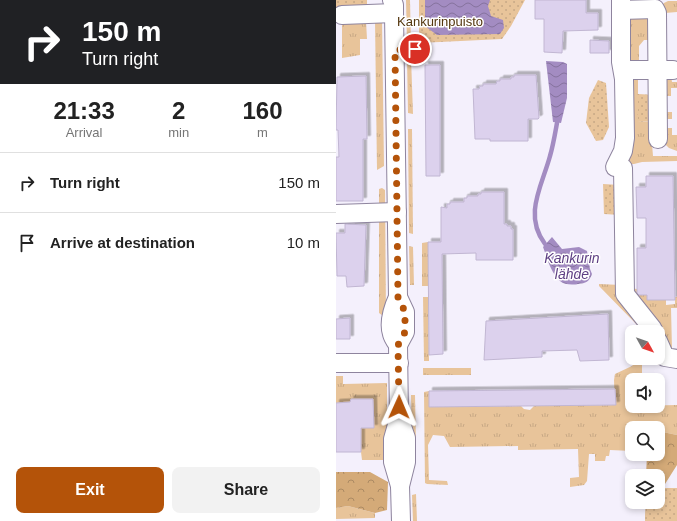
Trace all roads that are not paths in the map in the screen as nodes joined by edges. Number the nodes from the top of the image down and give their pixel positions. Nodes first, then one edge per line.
1 (394, 4) edge
2 (621, 5) edge
3 (342, 15) dead end
4 (415, 49) dead end
5 (395, 50) junction
6 (623, 70) junction
7 (665, 70) junction
8 (658, 139) dead end
9 (397, 212) junction
10 (336, 214) edge
11 (649, 325) edge
12 (398, 354) junction
13 (665, 357) edge
14 (677, 359) edge
15 (336, 363) edge
16 (401, 521) edge

1 - 3 street
1 - 5 street
2 - 6 street
2 - 7 street
4 - 5 street
5 - 9 street
6 - 7 street
6 - 11 street
7 - 8 street
9 - 10 street
9 - 12 street
12 - 15 street
12 - 16 street
13 - 14 street

